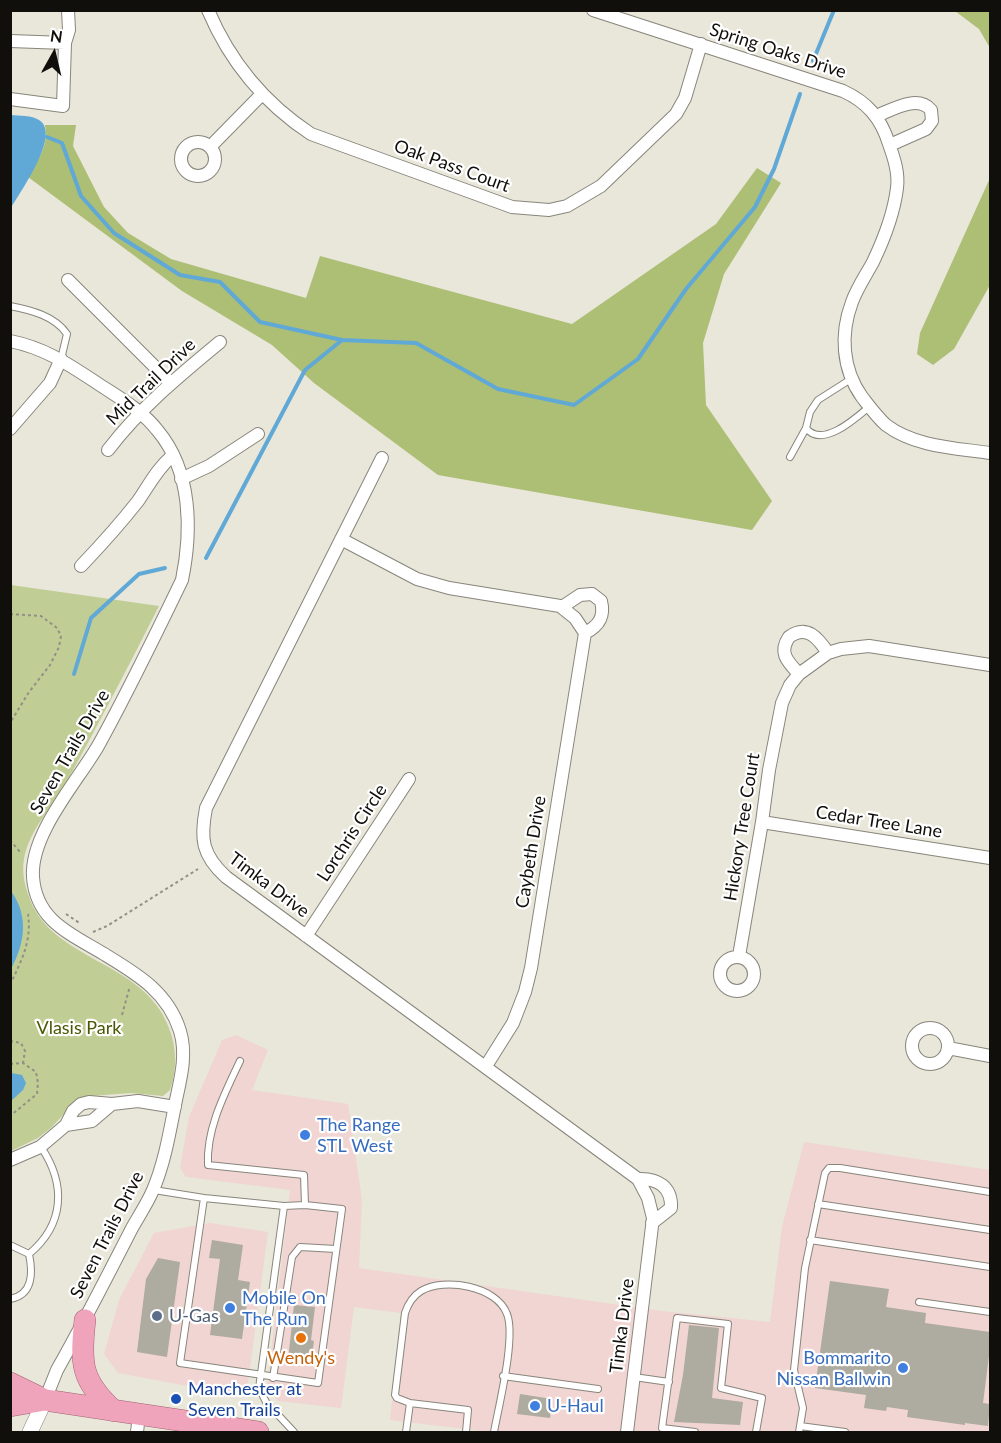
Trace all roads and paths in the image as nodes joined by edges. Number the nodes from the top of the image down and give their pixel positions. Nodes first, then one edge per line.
1 (68, 10) edge
2 (208, 10) edge
3 (593, 10) edge
4 (10, 41) edge
5 (65, 43) junction
6 (701, 45) junction
7 (261, 94) junction
8 (10, 99) edge
9 (876, 116) junction
10 (890, 146) junction
11 (210, 147) dead end
12 (68, 280) dead end
13 (10, 306) edge
14 (10, 341) edge
15 (220, 342) dead end
16 (61, 359) junction
17 (851, 379) junction
18 (171, 383) junction
19 (870, 407) junction
20 (141, 413) junction
21 (806, 428) junction
22 (10, 429) edge
23 (258, 434) dead end
24 (108, 450) dead end
25 (990, 453) edge
26 (172, 456) junction
27 (790, 457) dead end
28 (382, 458) dead end
29 (181, 479) junction
30 (341, 539) junction
31 (81, 566) dead end
32 (562, 607) junction
33 (10, 615) edge
34 (585, 633) junction
35 (828, 653) junction
36 (990, 665) edge
37 (799, 674) junction
38 (10, 723) edge
39 (409, 779) dead end
40 (762, 822) junction
41 (10, 840) edge
42 (20, 852) dead end
43 (990, 858) edge
44 (198, 868) dead end
45 (62, 910) dead end
46 (28, 914) dead end
47 (81, 925) dead end
48 (89, 930) dead end
49 (306, 936) junction
50 (739, 956) dead end
51 (10, 985) edge
52 (130, 985) dead end
53 (122, 1015) dead end
54 (10, 1041) edge
55 (948, 1048) dead end
56 (990, 1056) edge
57 (240, 1061) dead end
58 (23, 1063) junction
59 (10, 1064) edge
60 (486, 1066) junction
61 (112, 1104) junction
62 (175, 1107) junction
63 (10, 1116) edge
64 (66, 1125) junction
65 (40, 1147) junction
66 (10, 1160) edge
67 (638, 1179) junction
68 (153, 1190) junction
69 (990, 1192) edge
70 (204, 1198) junction
71 (818, 1204) junction
72 (305, 1205) junction
73 (284, 1206) junction
74 (652, 1223) junction
75 (990, 1230) edge
76 (810, 1240) junction
77 (10, 1245) edge
78 (336, 1249) junction
79 (29, 1254) junction
80 (990, 1267) edge
81 (10, 1299) edge
82 (919, 1302) dead end
83 (990, 1312) edge
84 (85, 1320) junction
85 (259, 1376) junction
86 (503, 1376) junction
87 (634, 1377) junction
88 (273, 1378) junction
89 (669, 1382) junction
90 (10, 1383) edge
91 (598, 1389) dead end
92 (45, 1400) junction
93 (410, 1403) junction
94 (10, 1406) edge
95 (114, 1411) junction
96 (138, 1424) edge
97 (799, 1429) edge
98 (226, 1430) edge
99 (826, 1431) edge
100 (30, 1432) edge
101 (258, 1432) edge
102 (294, 1432) edge
103 (406, 1432) edge
104 (465, 1432) edge
105 (494, 1432) edge
106 (627, 1432) edge
107 (695, 1432) edge
108 (756, 1432) edge
109 (845, 1432) edge

1 - 5 street
2 - 7 street, Oak Pass Court
3 - 6 street, Spring Oaks Drive
4 - 5 street
5 - 8 street
6 - 7 street, Oak Pass Court
6 - 9 street, Spring Oaks Drive
7 - 11 street
9 - 10 street, Spring Oaks Drive
9 - 10 street
10 - 17 street, Spring Oaks Drive
12 - 18 street
13 - 16 lane
14 - 16 street, Seven Trails Drive
15 - 18 street, Mid Trail Drive
16 - 20 street, Seven Trails Drive
16 - 22 street
17 - 19 street, Spring Oaks Drive
17 - 21 lane
18 - 20 street, Mid Trail Drive
19 - 21 lane
19 - 25 street, Spring Oaks Drive
20 - 24 street, Mid Trail Drive
20 - 26 street, Seven Trails Drive
21 - 27 lane
23 - 29 street
26 - 29 street, Seven Trails Drive
26 - 31 street
28 - 30 street, Timka Drive
29 - 62 street, Seven Trails Drive
30 - 32 street
30 - 49 street, Timka Drive
32 - 34 street
32 - 34 street
33 - 38 path
34 - 60 street, Caybeth Drive
35 - 36 street
35 - 37 street
35 - 37 street
37 - 40 street, Hickory Tree Court
39 - 49 street, Lorchris Circle
40 - 43 street, Cedar Tree Lane
40 - 50 street, Hickory Tree Court
41 - 42 path
44 - 48 path
45 - 47 path
46 - 51 path
49 - 60 street, Timka Drive
52 - 53 path
54 - 58 path
55 - 56 street
57 - 72 lane
58 - 59 path
58 - 63 path
60 - 67 street, Timka Drive
61 - 62 street
61 - 64 street
61 - 64 street
62 - 68 street, Seven Trails Drive
64 - 65 street
65 - 66 street
65 - 79 lane
67 - 74 street, Timka Drive
67 - 74 street, Timka Drive
68 - 70 lane
68 - 84 street, Seven Trails Drive
69 - 71 lane
70 - 73 lane
70 - 85 lane
71 - 75 lane
71 - 76 lane
72 - 73 lane
72 - 78 lane
73 - 85 lane
74 - 87 street, Timka Drive
76 - 80 lane
76 - 97 lane
77 - 79 lane
78 - 88 lane
78 - 88 lane
79 - 81 lane
82 - 83 lane
84 - 92 street, Seven Trails Drive
84 - 95 highway
85 - 88 lane
85 - 102 lane
86 - 91 lane
86 - 93 lane
86 - 105 lane
87 - 89 lane
87 - 106 street, Timka Drive
89 - 107 lane
89 - 108 lane
90 - 92 highway
92 - 94 highway
92 - 95 highway
92 - 100 street
93 - 103 lane
93 - 104 lane
95 - 96 highway
96 - 98 highway
97 - 99 lane
98 - 101 highway
99 - 109 lane

